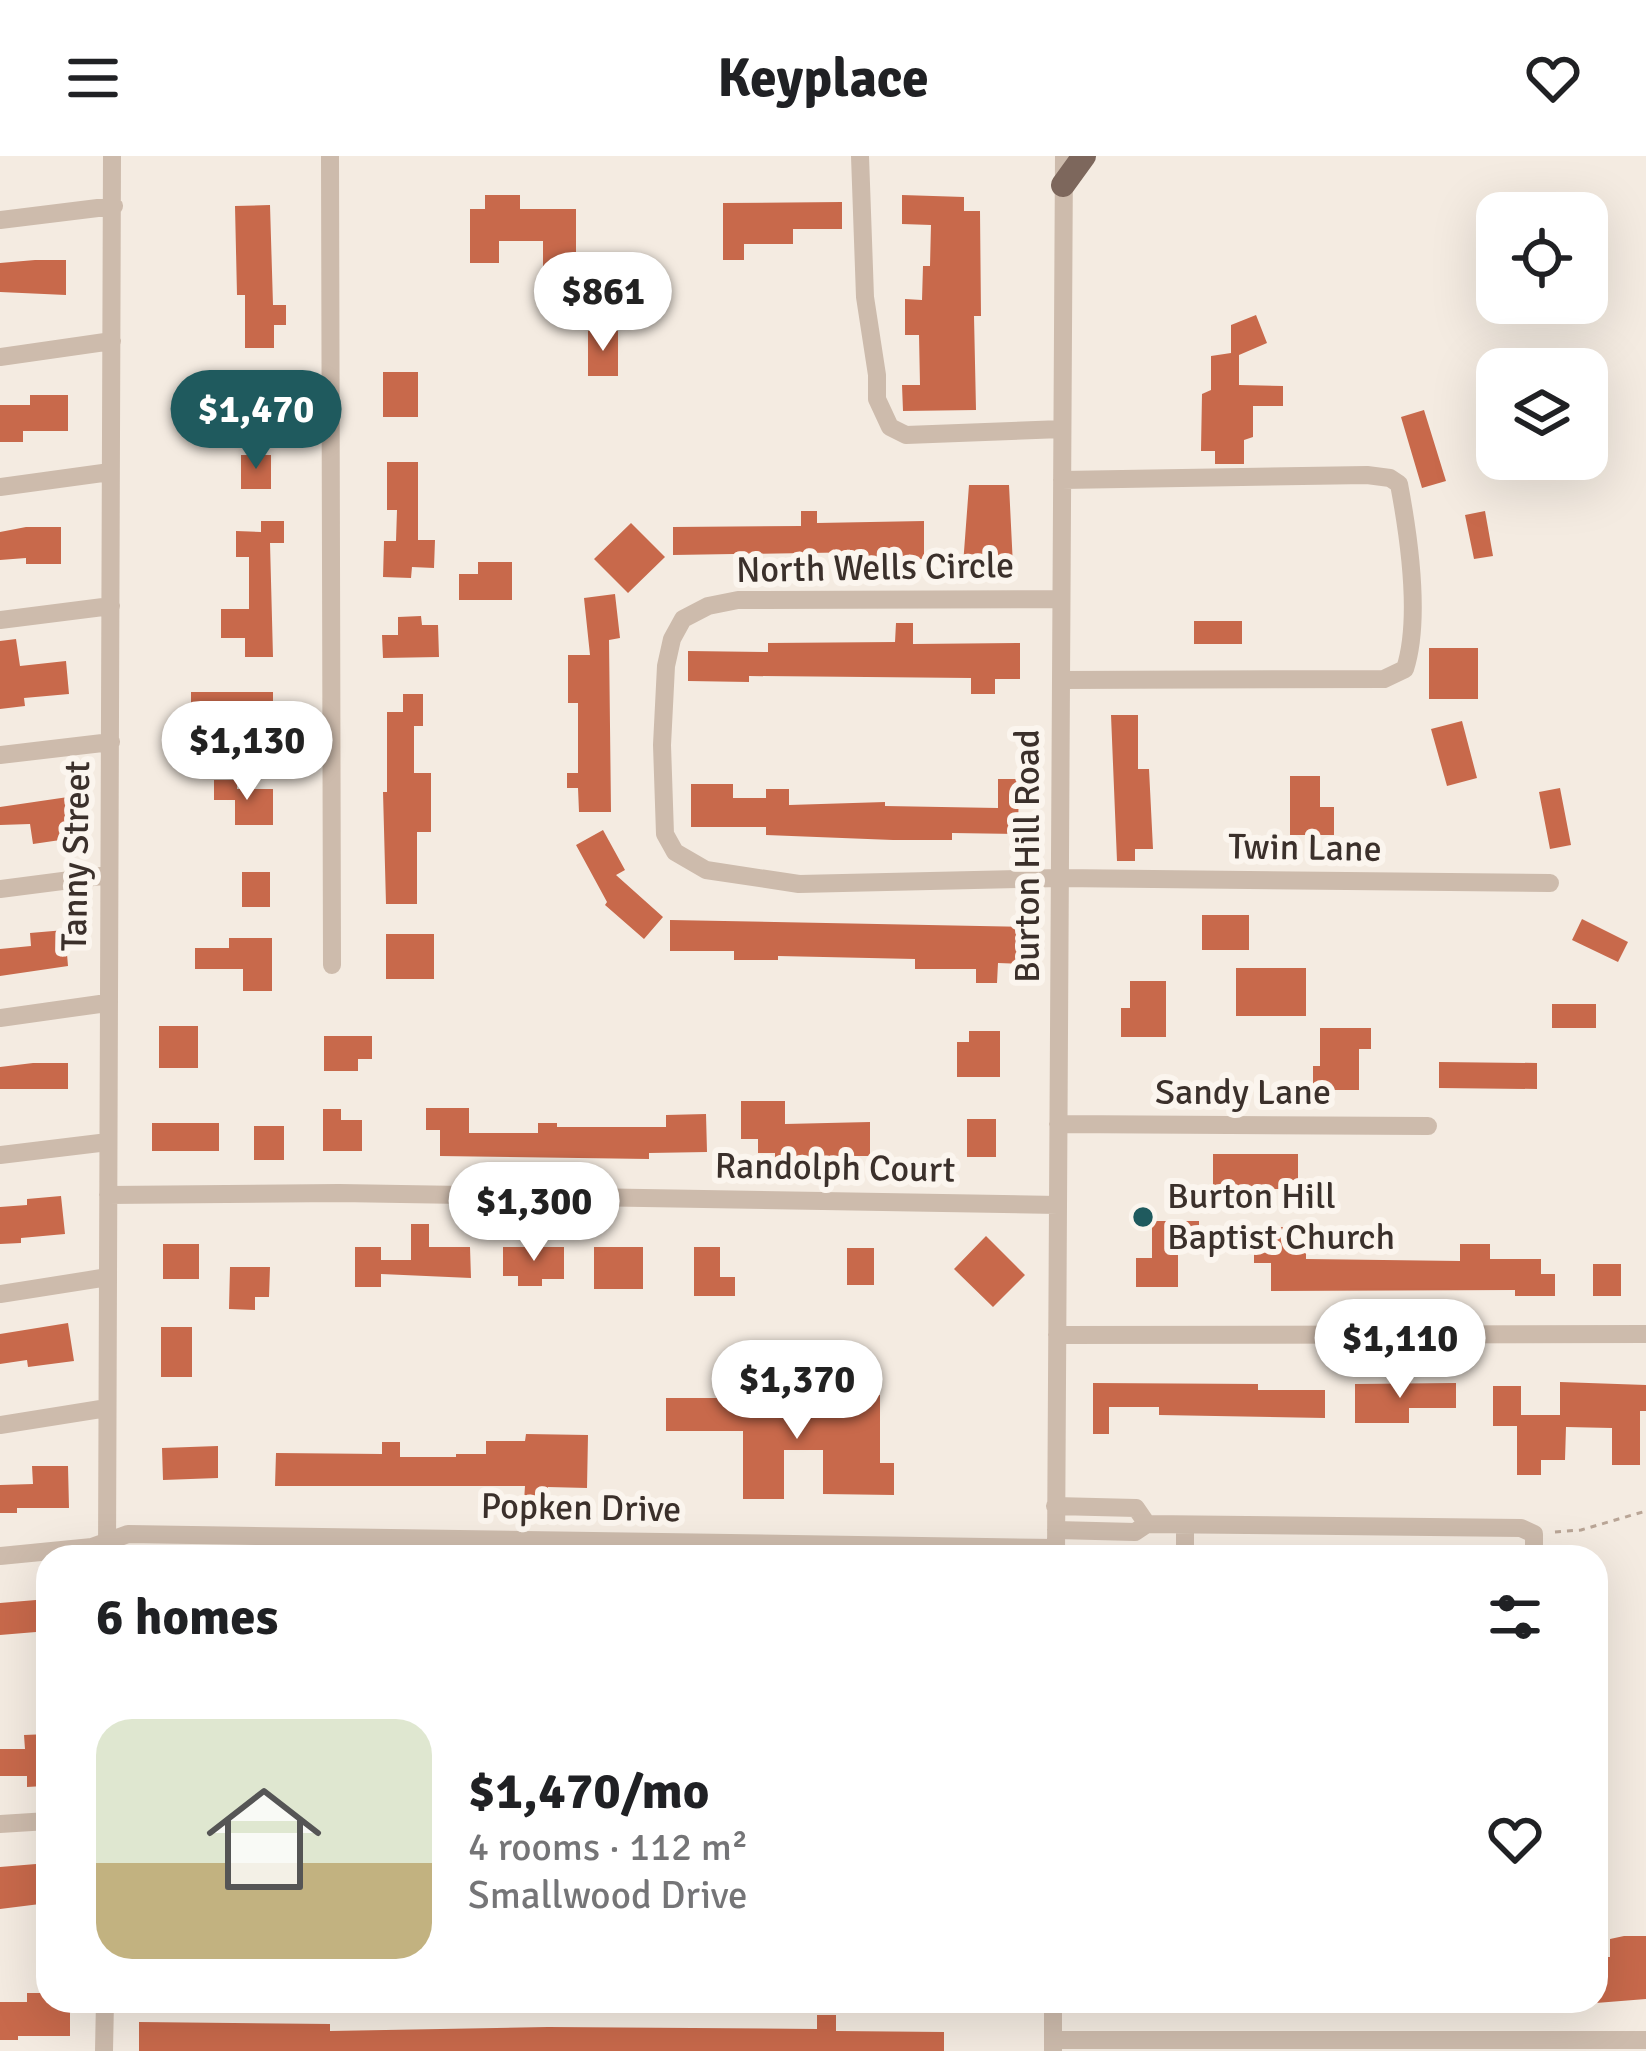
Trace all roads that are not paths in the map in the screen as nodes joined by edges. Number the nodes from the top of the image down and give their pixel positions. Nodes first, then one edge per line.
1 (112, 156) edge
2 (330, 156) edge
3 (860, 156) edge
4 (1064, 156) edge
5 (1084, 156) edge
6 (1063, 185) junction
7 (114, 206) junction
8 (0, 220) edge
9 (112, 341) junction
10 (0, 357) edge
11 (1062, 429) junction
12 (110, 472) junction
13 (1062, 480) junction
14 (0, 487) edge
15 (1061, 599) junction
16 (111, 606) junction
17 (0, 620) edge
18 (1060, 680) junction
19 (112, 742) junction
20 (0, 755) edge
21 (706, 870) joint
22 (109, 875) junction
23 (1059, 878) junction
24 (1550, 883) dead end
25 (0, 889) edge
26 (332, 965) dead end
27 (107, 1003) junction
28 (0, 1018) edge
29 (1058, 1124) junction
30 (1428, 1126) dead end
31 (108, 1142) junction
32 (0, 1156) edge
33 (108, 1195) junction
34 (1058, 1204) junction
35 (108, 1277) junction
36 (0, 1294) edge
37 (1646, 1334) edge
38 (1057, 1335) junction
39 (107, 1408) junction
40 (0, 1425) edge
41 (1055, 1506) junction
42 (1147, 1524) junction
43 (1185, 1527) junction
44 (106, 1545) edge
45 (112, 1545) edge
46 (1056, 1545) edge
47 (1185, 1545) edge
48 (1534, 1545) edge
49 (36, 1552) edge
50 (0, 1556) edge
51 (36, 1822) edge
52 (0, 1824) edge
53 (105, 2013) edge
54 (1053, 2013) edge
55 (1646, 2040) edge
56 (1053, 2045) edge
57 (104, 2051) edge

1 - 7 street, Tanny Street
2 - 26 street
3 - 11 street
4 - 6 street, Burton Hill Road
5 - 6 main road
6 - 11 street, Burton Hill Road
7 - 8 street
7 - 9 street, Tanny Street
9 - 10 street
9 - 12 street, Tanny Street
11 - 13 street, Burton Hill Road
12 - 14 street
12 - 16 street, Tanny Street
13 - 15 street, Burton Hill Road
13 - 18 street
15 - 18 street, Burton Hill Road
15 - 21 street, North Wells Circle
16 - 17 street
16 - 19 street, Tanny Street
18 - 23 street, Burton Hill Road
19 - 20 street
19 - 22 street, Tanny Street
21 - 23 street, Twin Lane
22 - 25 street
22 - 27 street, Tanny Street
23 - 24 street, Twin Lane
23 - 29 street, Burton Hill Road
27 - 28 street
27 - 31 street, Tanny Street
29 - 30 street, Sandy Lane
29 - 34 street, Burton Hill Road
31 - 32 street
31 - 33 street, Tanny Street
33 - 34 street, Randolph Court
33 - 35 street, Tanny Street
34 - 38 street, Burton Hill Road
35 - 36 street
35 - 39 street, Tanny Street
37 - 38 street
38 - 41 street, Burton Hill Road
39 - 40 street
39 - 44 street, Tanny Street
41 - 42 street
41 - 46 street, Burton Hill Road
42 - 43 street
42 - 46 street, Popken Drive
43 - 47 street
43 - 48 street
45 - 46 street, Popken Drive
49 - 50 street, Popken Drive
51 - 52 street
53 - 57 street
54 - 56 street
55 - 56 street

